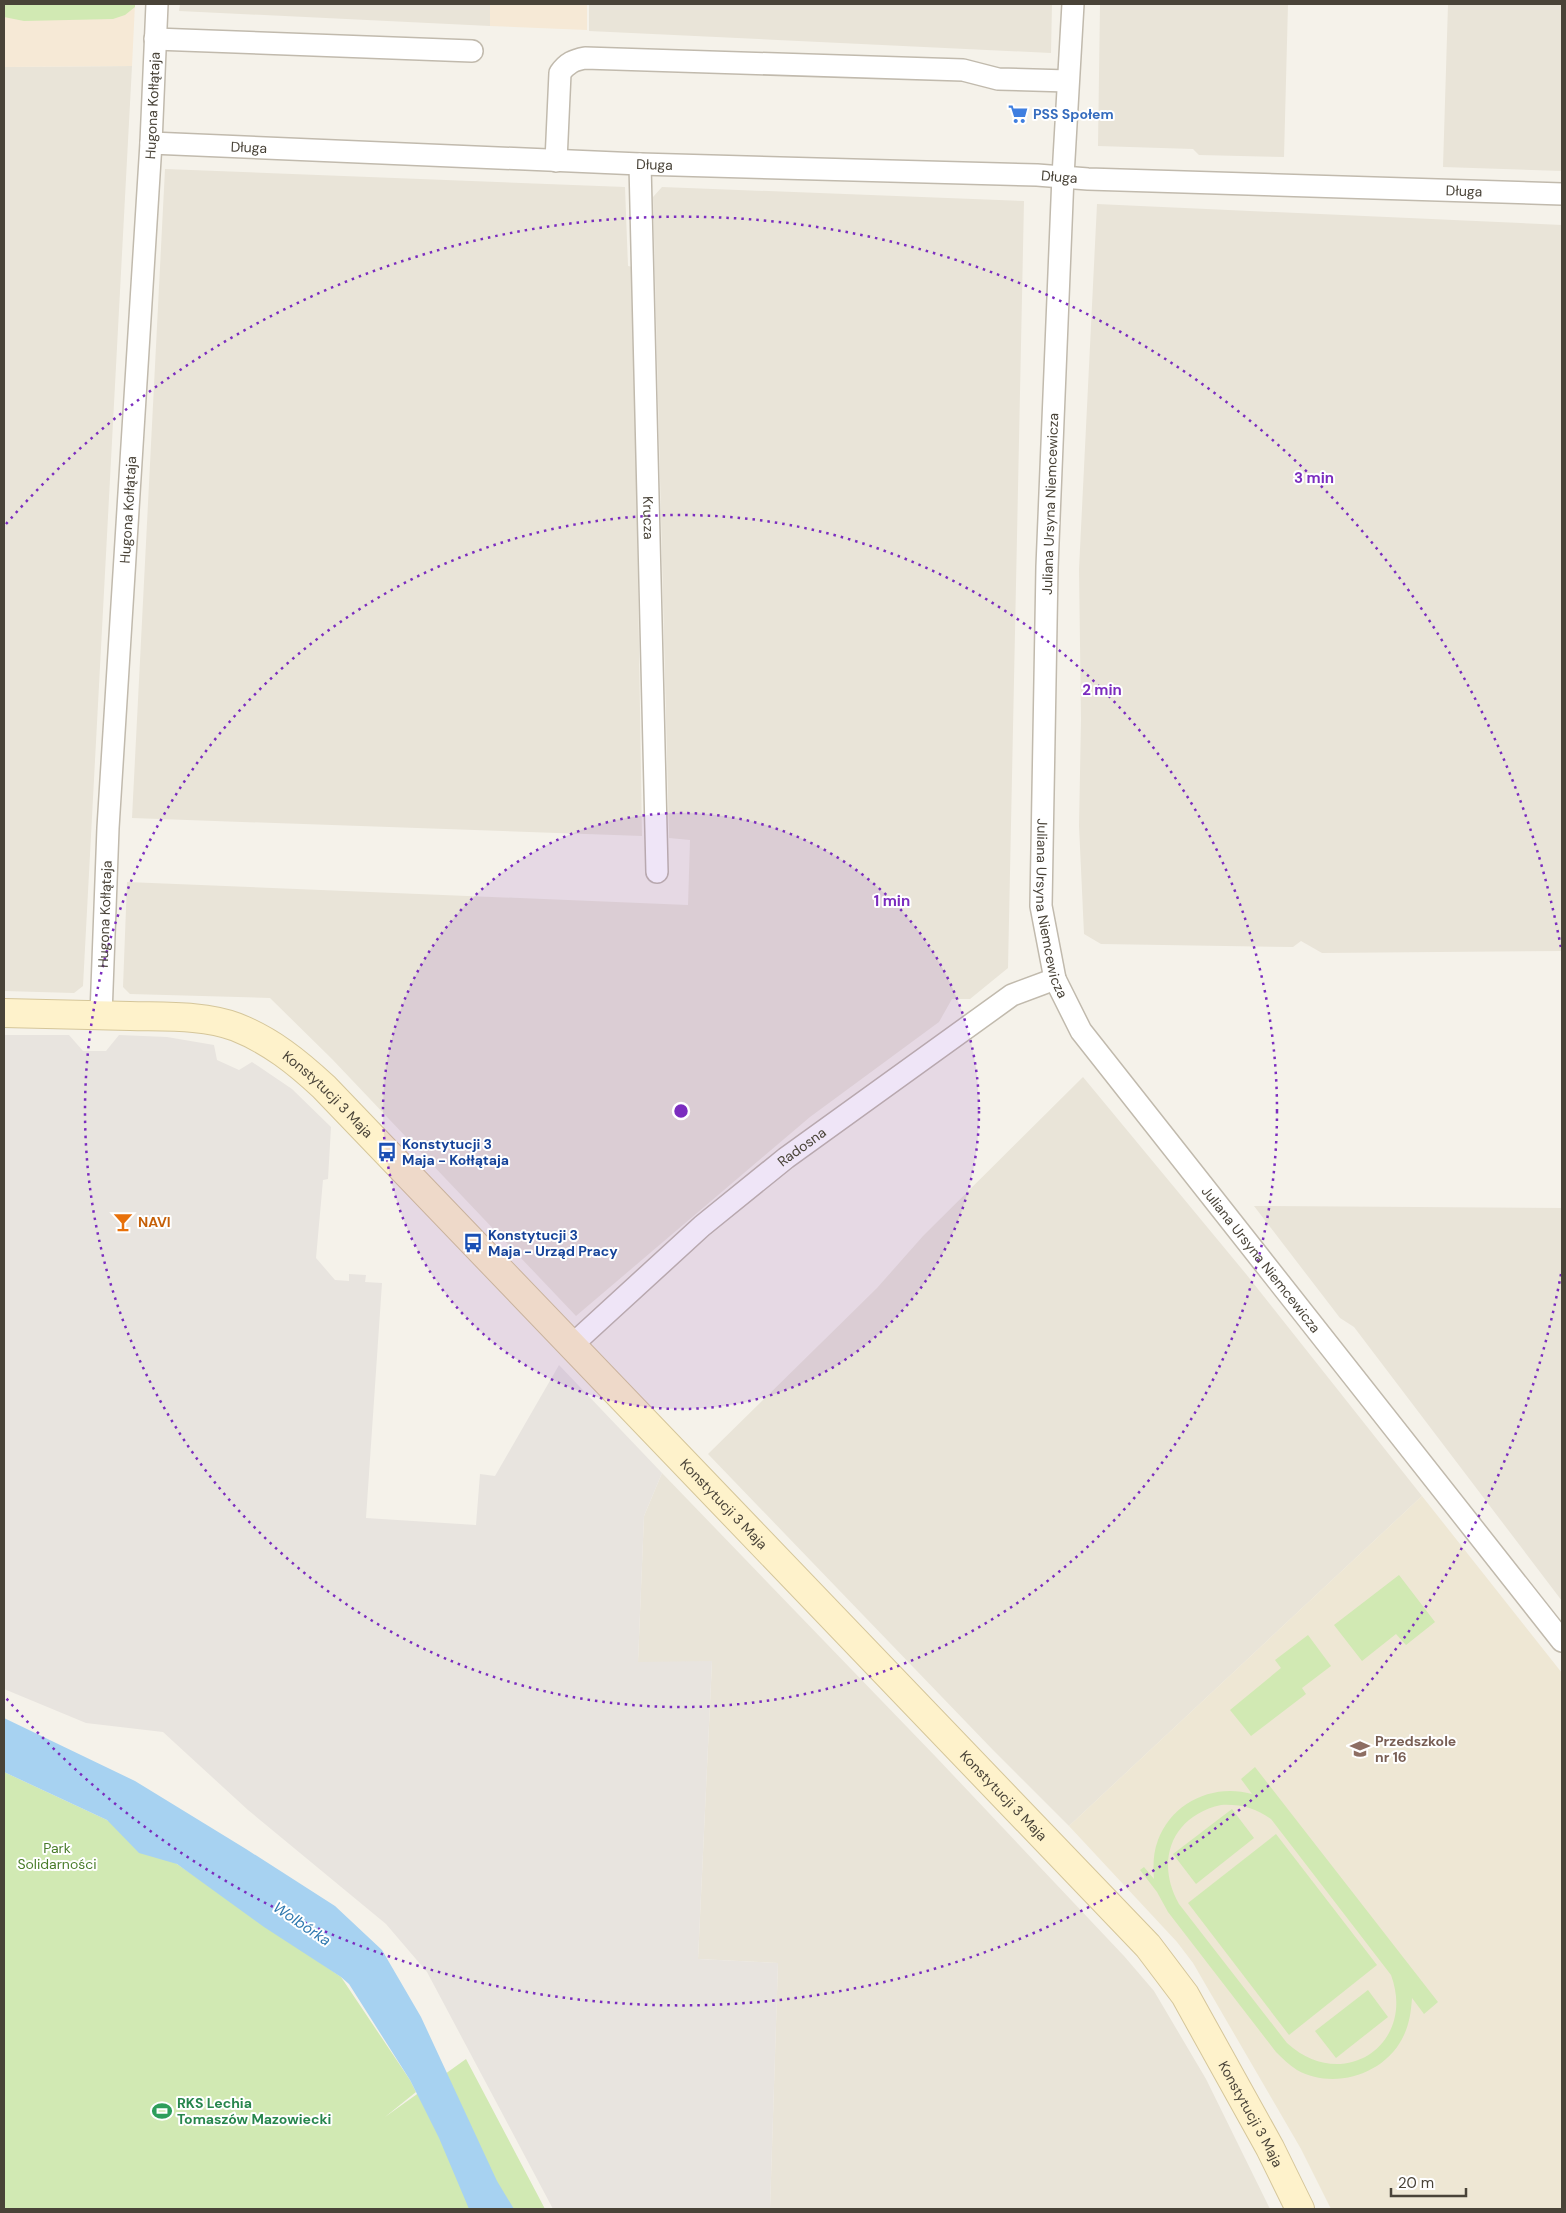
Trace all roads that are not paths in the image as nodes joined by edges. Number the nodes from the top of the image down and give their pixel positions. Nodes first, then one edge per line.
1 (157, 4) edge
2 (1073, 4) edge
3 (155, 39) junction
4 (472, 52) dead end
5 (1068, 82) junction
6 (151, 143) junction
7 (556, 161) junction
8 (640, 164) junction
9 (1063, 176) junction
10 (1562, 194) edge
11 (657, 872) dead end
12 (1055, 979) junction
13 (4, 1014) edge
14 (101, 1015) junction
15 (571, 1346) junction
16 (1562, 1641) edge
17 (1300, 2209) edge

1 - 3 street, Hugona Kołłątaja
2 - 5 street, Juliana Ursyna Niemcewicza
3 - 4 street
3 - 6 street, Hugona Kołłątaja
5 - 7 street
5 - 9 street, Juliana Ursyna Niemcewicza
6 - 7 street, Długa
6 - 14 street, Hugona Kołłątaja
7 - 8 street, Długa
8 - 9 street, Długa
8 - 11 street, Krucza
9 - 10 street, Długa
9 - 12 street, Juliana Ursyna Niemcewicza
12 - 15 street, Radosna
12 - 16 street, Juliana Ursyna Niemcewicza
13 - 14 street, Konstytucji 3 Maja
14 - 15 street, Konstytucji 3 Maja
15 - 17 street, Konstytucji 3 Maja

